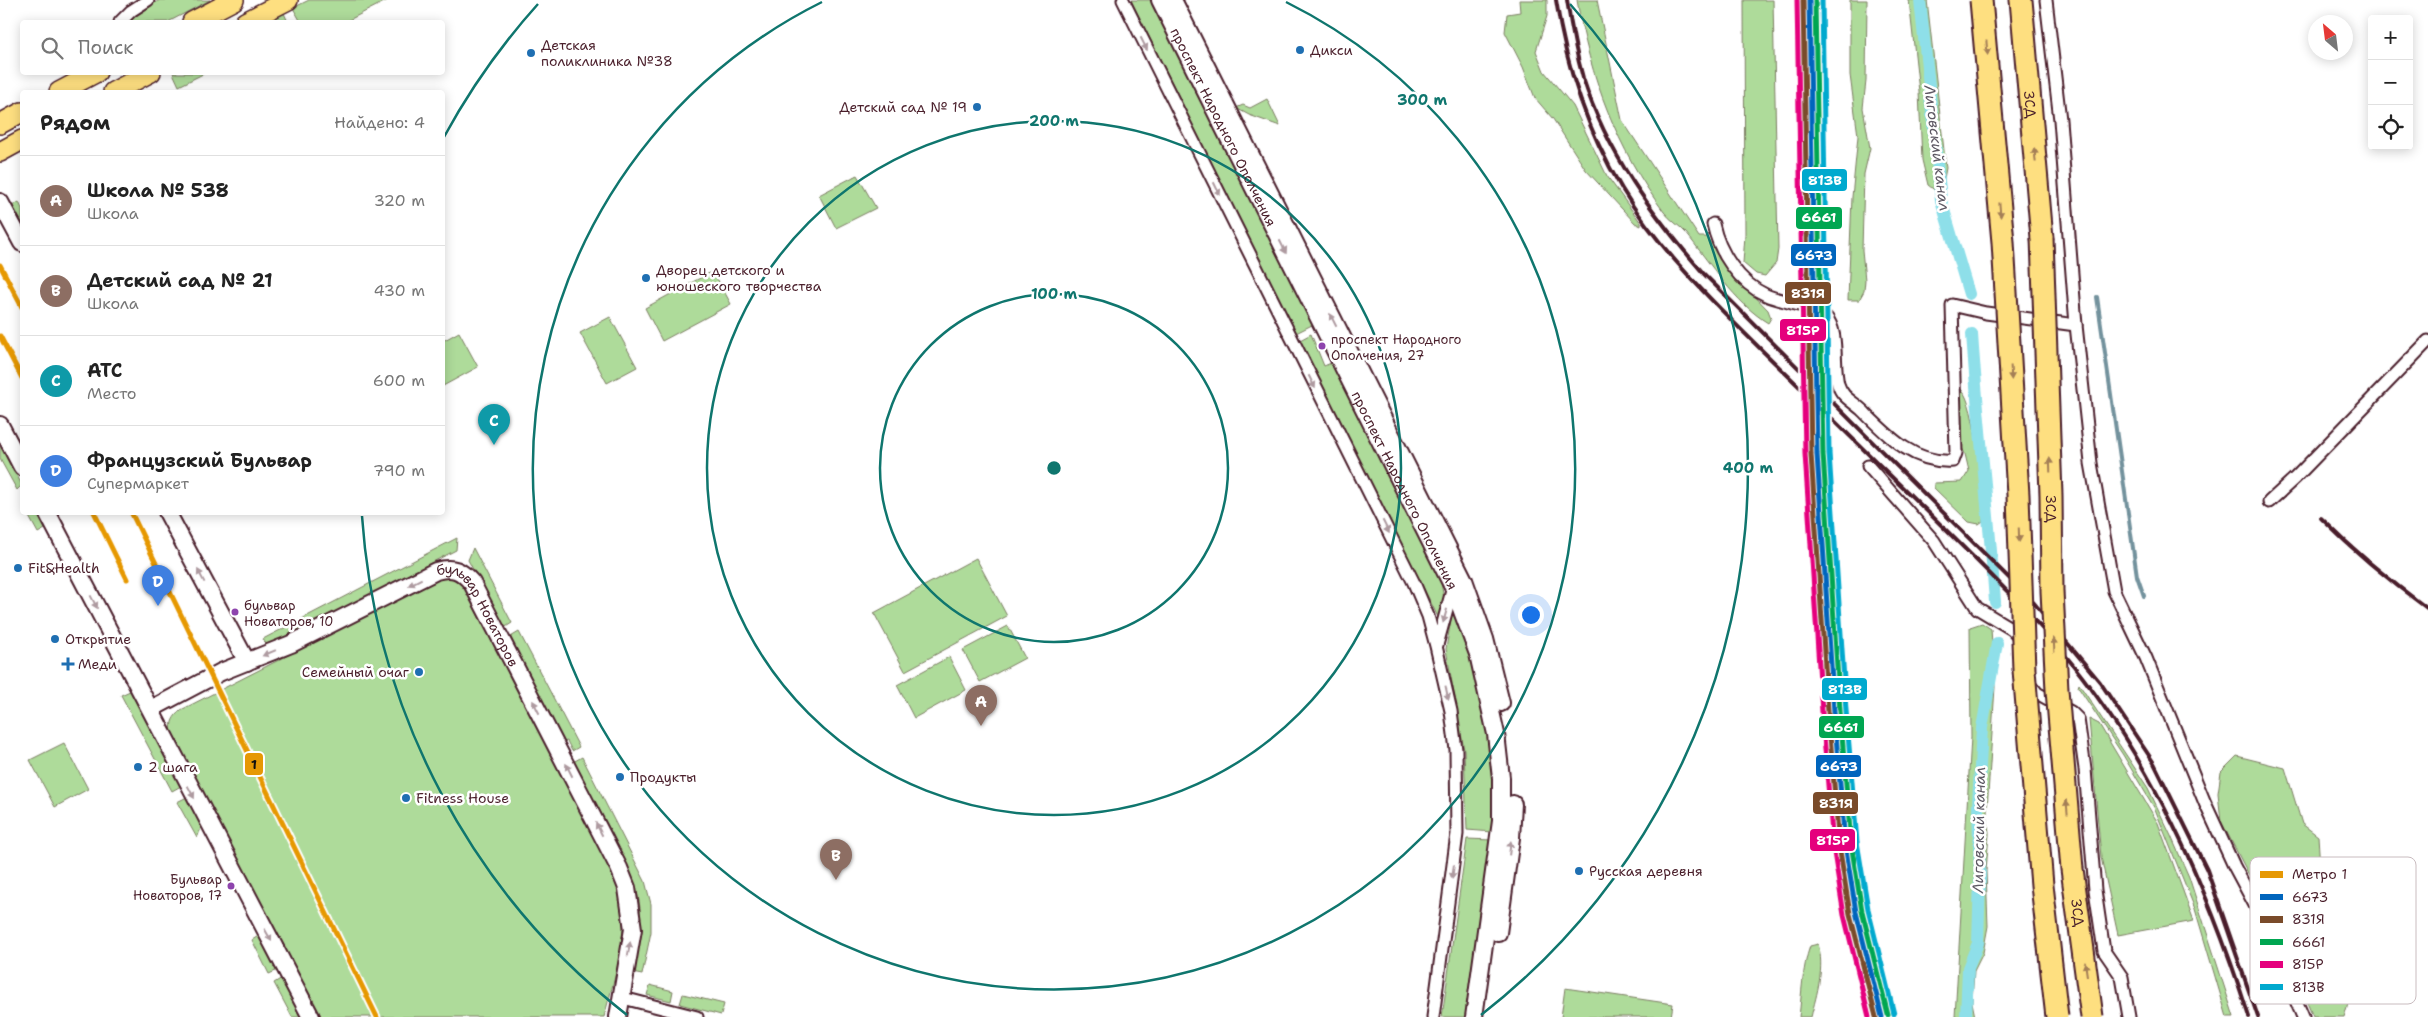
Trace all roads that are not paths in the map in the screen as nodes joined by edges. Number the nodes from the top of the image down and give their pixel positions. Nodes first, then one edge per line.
1 (148, 0) edge
2 (234, 0) edge
3 (288, 0) edge
4 (1122, 0) edge
5 (1160, 0) edge
6 (1173, 0) edge
7 (1981, 0) edge
8 (2021, 0) edge
9 (2046, 0) edge
10 (122, 20) edge
11 (196, 20) edge
12 (249, 20) edge
13 (77, 75) edge
14 (91, 75) edge
15 (145, 75) edge
16 (63, 90) edge
17 (116, 90) edge
18 (20, 113) edge
19 (0, 124) edge
20 (20, 141) edge
21 (0, 152) edge
22 (0, 202) edge
23 (1713, 224) dead end
24 (20, 240) edge
25 (2076, 324) junction
26 (2428, 340) edge
27 (0, 424) edge
28 (20, 463) edge
29 (1868, 466) dead end
30 (2269, 502) dead end
31 (49, 515) edge
32 (169, 515) edge
33 (1454, 586) junction
34 (1436, 646) junction
35 (247, 662) junction
36 (151, 709) junction
37 (2250, 897) edge
38 (623, 998) junction
39 (2297, 1004) edge
40 (311, 1017) edge
41 (618, 1017) edge
42 (697, 1017) edge
43 (1433, 1017) edge
44 (1474, 1017) edge
45 (1486, 1017) edge
46 (2057, 1017) edge
47 (2092, 1017) edge
48 (2129, 1017) edge
49 (2302, 1017) edge

1 - 10 street
2 - 11 main road
3 - 12 main road
4 -> 34 street
5 -> 33 main road, проспект Народного Ополчения
45 -> 6 main road, проспект Народного Ополчения
7 -> 46 highway, bridge
47 -> 8 highway, ЗСД, bridge
9 - 25 street
13 - 16 street
14 - 16 main road
15 - 17 main road
18 - 19 main road
20 - 21 main road
22 - 24 main road
23 - 25 street
25 - 37 street
26 - 30 street
27 - 28 main road
29 - 48 street
31 -> 36 main road
35 -> 32 main road
33 -> 34 street
33 - 44 main road, проспект Народного Ополчения
34 -> 43 street
35 - 36 main road, бульвар Новаторов
38 -> 35 main road, бульвар Новаторов
36 -> 40 main road
38 - 41 main road, бульвар Новаторов
38 - 42 street
39 - 49 street

